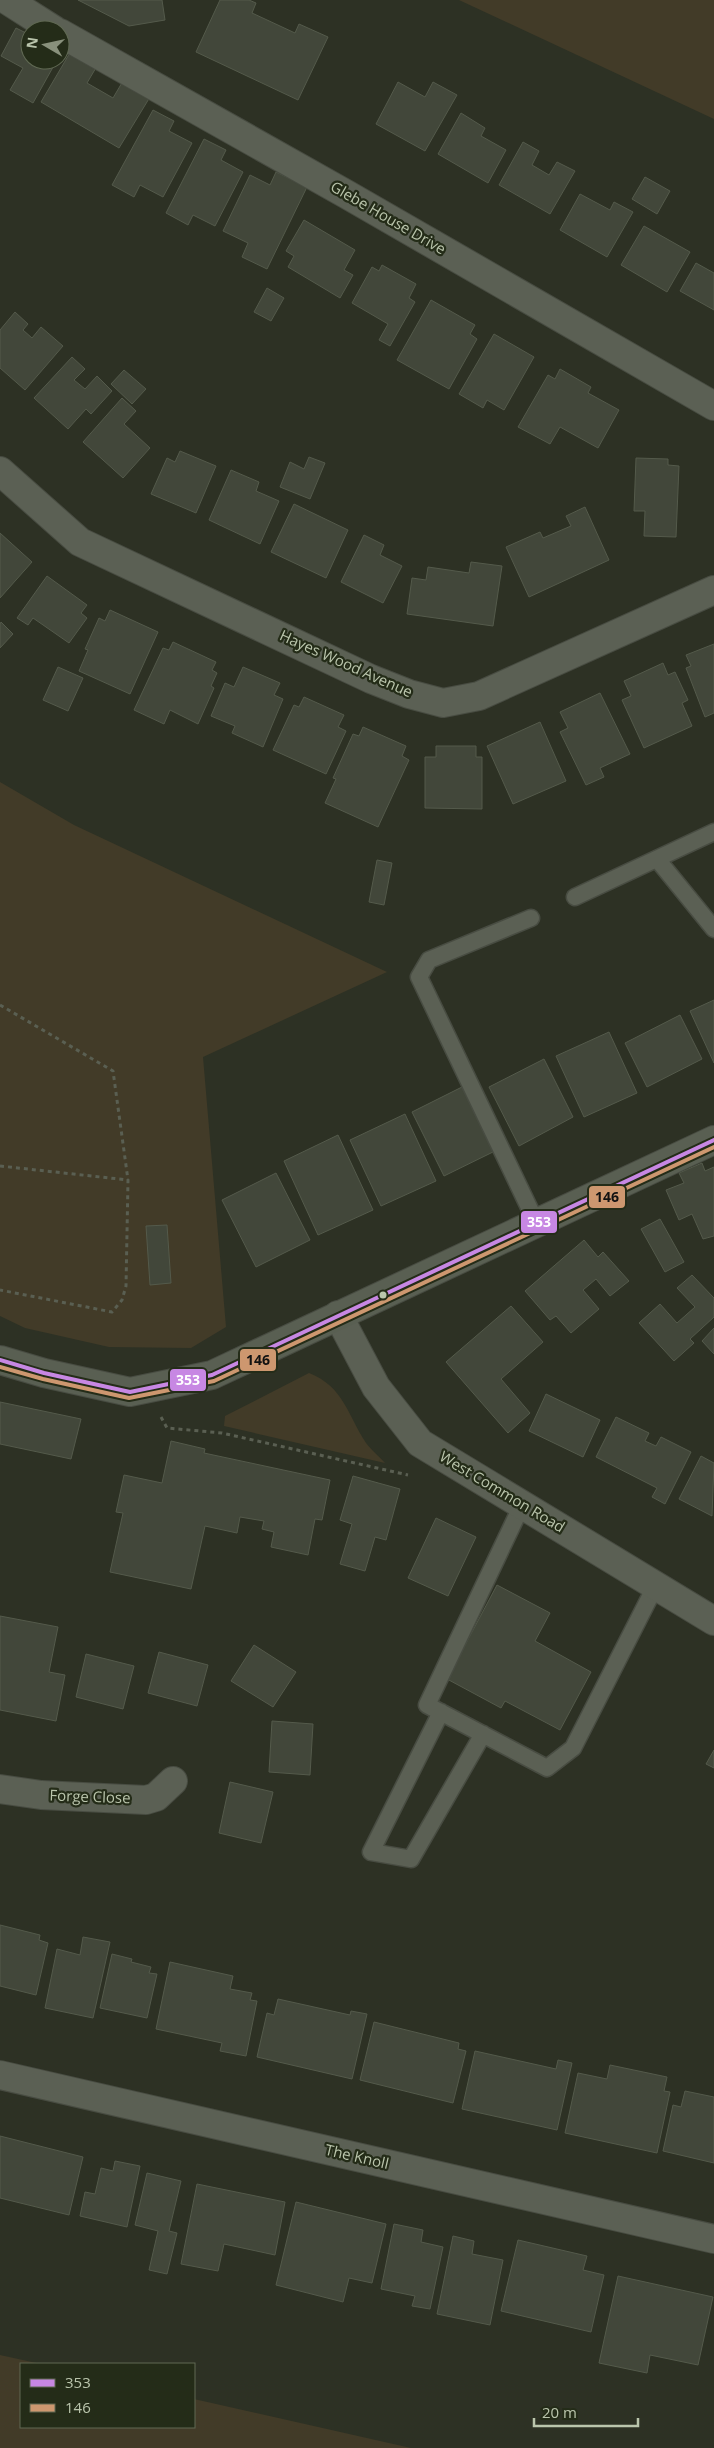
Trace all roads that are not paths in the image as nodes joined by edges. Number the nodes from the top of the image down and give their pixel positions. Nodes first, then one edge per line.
1 (7, 0) edge
2 (38, 20) edge
3 (70, 39) edge
4 (714, 406) edge
5 (0, 470) edge
6 (714, 590) edge
7 (714, 832) edge
8 (657, 859) junction
9 (575, 897) dead end
10 (531, 918) dead end
11 (714, 929) edge
12 (714, 1140) edge
13 (536, 1222) junction
14 (338, 1315) junction
15 (0, 1360) edge
16 (522, 1505) junction
17 (656, 1585) junction
18 (714, 1621) edge
19 (441, 1712) junction
20 (482, 1734) junction
21 (173, 1781) dead end
22 (0, 1789) edge
23 (0, 2075) edge
24 (714, 2239) edge

1 - 2 street
3 - 4 street, Glebe House Drive
5 - 6 street, Hayes Wood Avenue
7 - 8 lane
8 - 9 lane
8 - 11 lane
10 - 13 lane
12 - 13 main road
13 - 14 main road
14 - 15 main road
14 - 16 street, West Common Road
16 - 17 street, West Common Road
16 - 19 lane
17 - 18 street, West Common Road
17 - 20 lane
19 - 20 lane
19 - 20 lane
21 - 22 street, Forge Close
23 - 24 street, The Knoll

